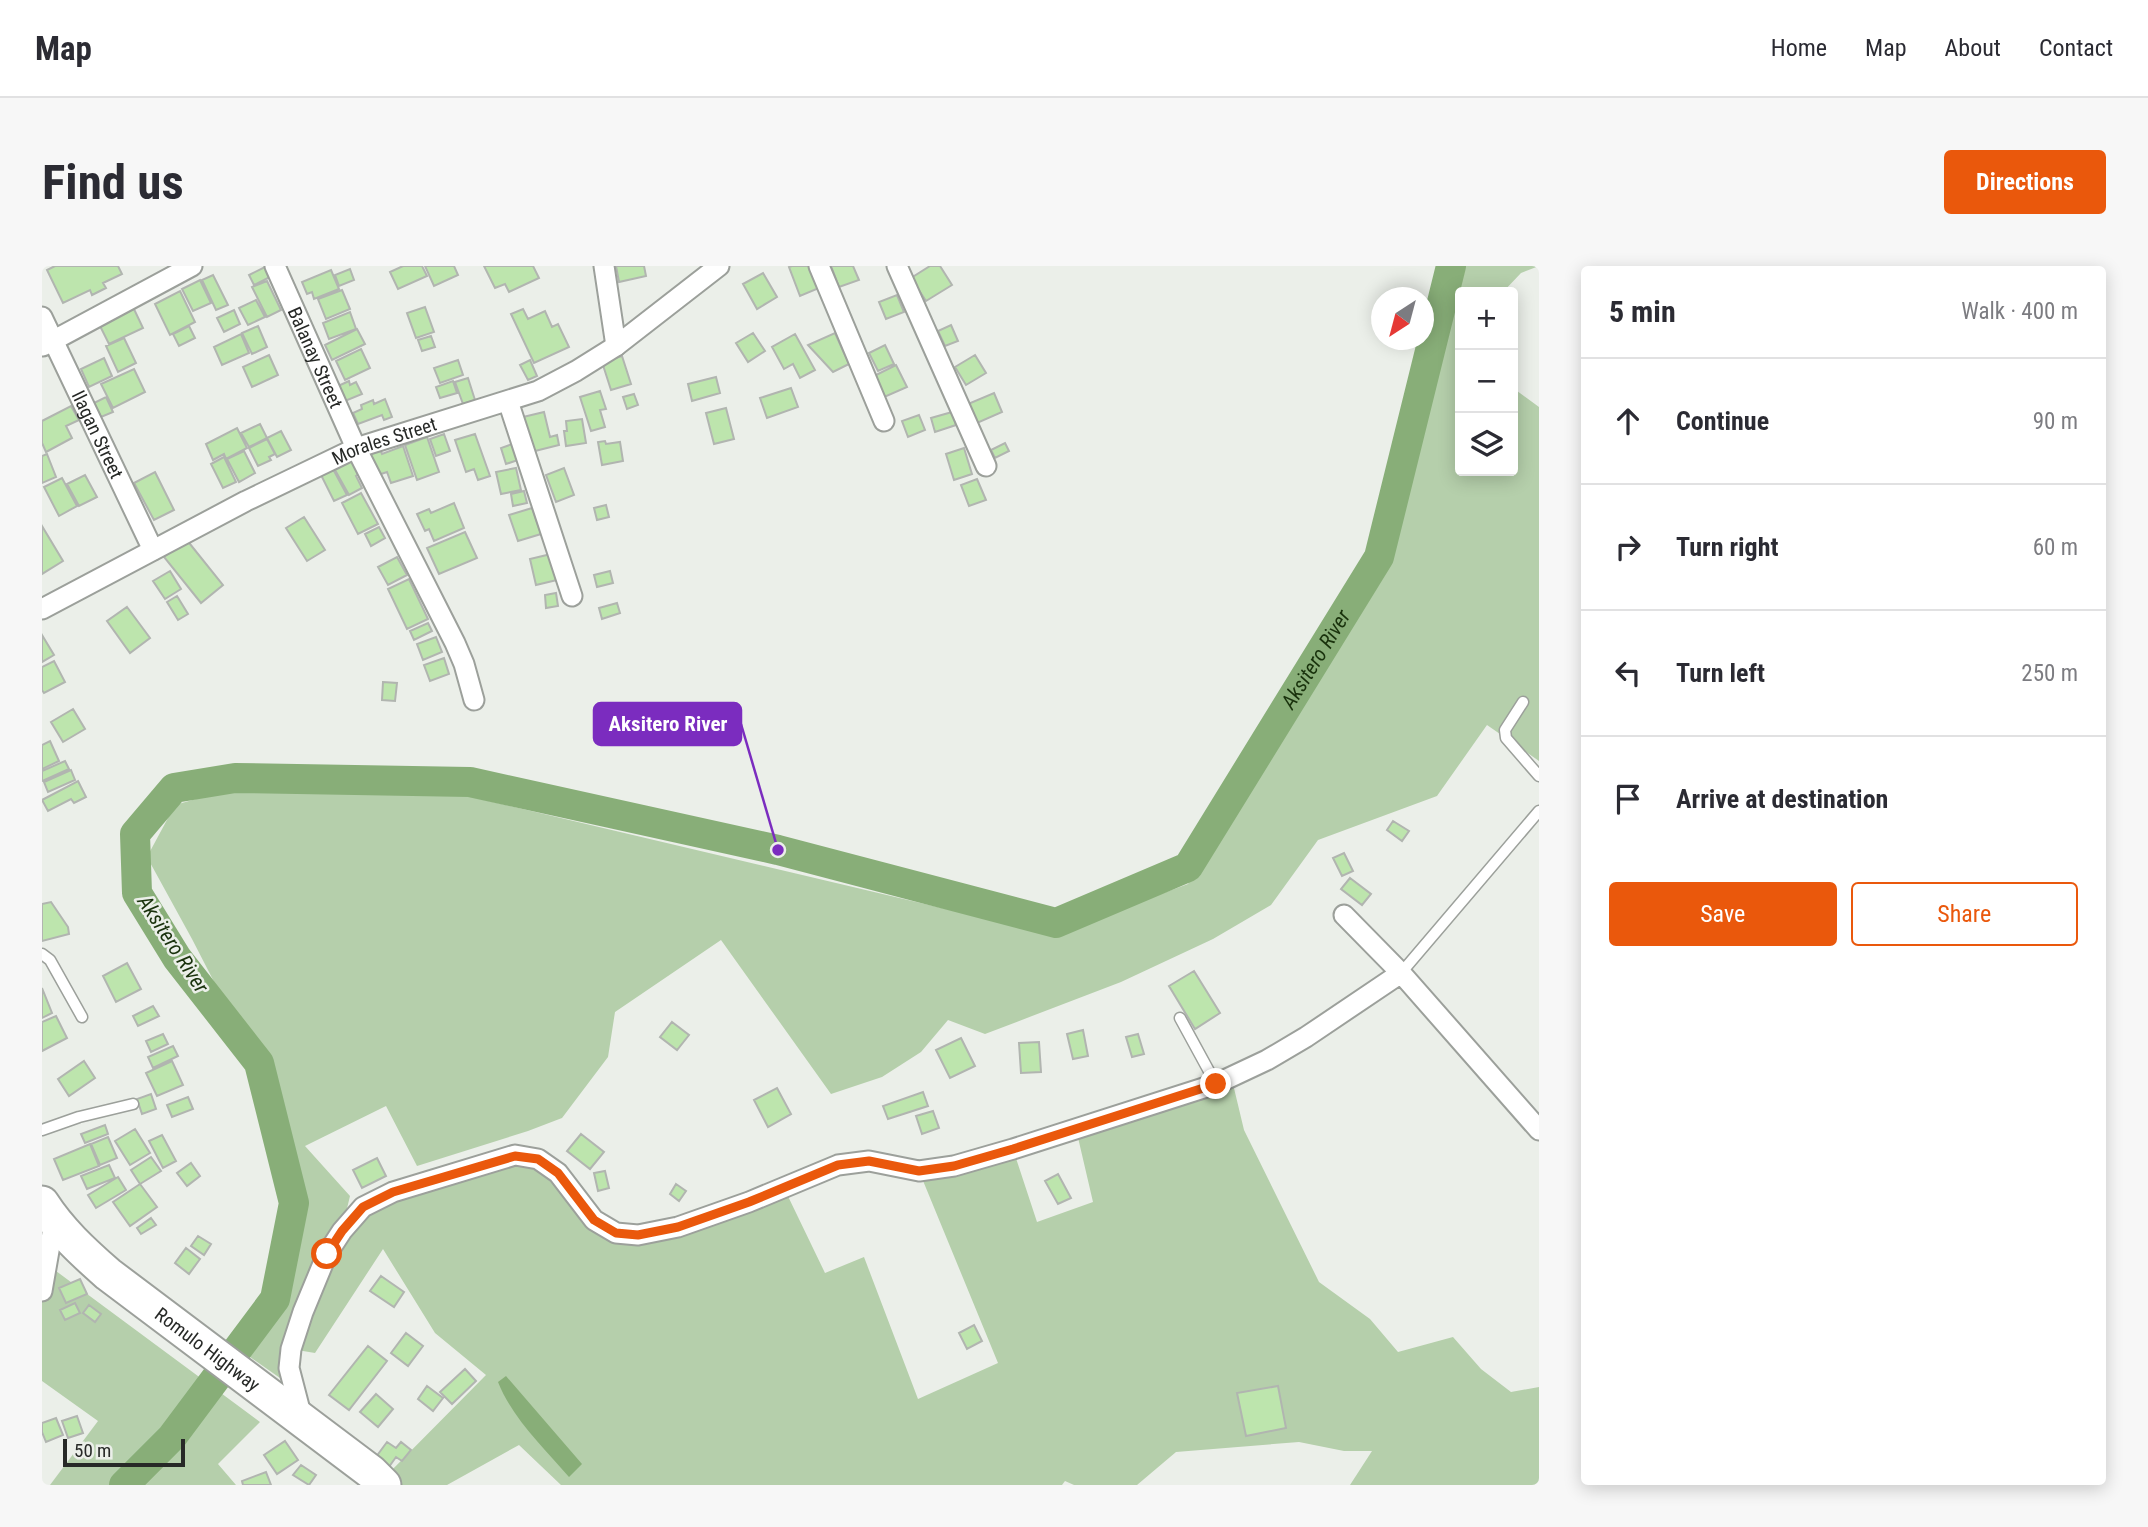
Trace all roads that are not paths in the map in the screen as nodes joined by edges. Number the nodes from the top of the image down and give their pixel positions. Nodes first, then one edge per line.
1 (192, 266) edge
2 (275, 266) edge
3 (604, 266) edge
4 (719, 266) edge
5 (819, 266) edge
6 (897, 266) edge
7 (42, 317) edge
8 (47, 343) edge
9 (616, 346) junction
10 (508, 401) junction
11 (884, 421) dead end
12 (356, 448) junction
13 (986, 466) dead end
14 (153, 550) junction
15 (572, 596) dead end
16 (42, 609) edge
17 (474, 700) dead end
18 (1522, 702) dead end
19 (1539, 776) edge
20 (1539, 811) edge
21 (1344, 915) dead end
22 (42, 954) edge
23 (1401, 972) junction
24 (82, 1017) dead end
25 (1180, 1018) dead end
26 (1216, 1084) junction
27 (133, 1104) dead end
28 (42, 1130) edge
29 (1539, 1130) edge
30 (48, 1212) edge
31 (42, 1291) edge
32 (296, 1415) junction
33 (384, 1485) edge

1 - 8 street
2 - 12 street, Balanay Street
3 - 9 street
4 - 9 street, Morales Street
5 - 11 street
6 - 13 street
7 - 8 street, Ilagan Street
8 - 14 street, Ilagan Street
9 - 10 street, Morales Street
10 - 12 street, Morales Street
10 - 15 street
12 - 14 street, Morales Street
12 - 17 street, Balanay Street
14 - 16 street, Morales Street
18 - 19 lane
20 - 23 lane
21 - 23 street
22 - 24 lane
23 - 26 street
23 - 29 street
25 - 26 lane
26 - 32 street
27 - 28 lane
30 - 31 street
30 - 32 highway, Romulo Highway
32 - 33 highway, Romulo Highway

